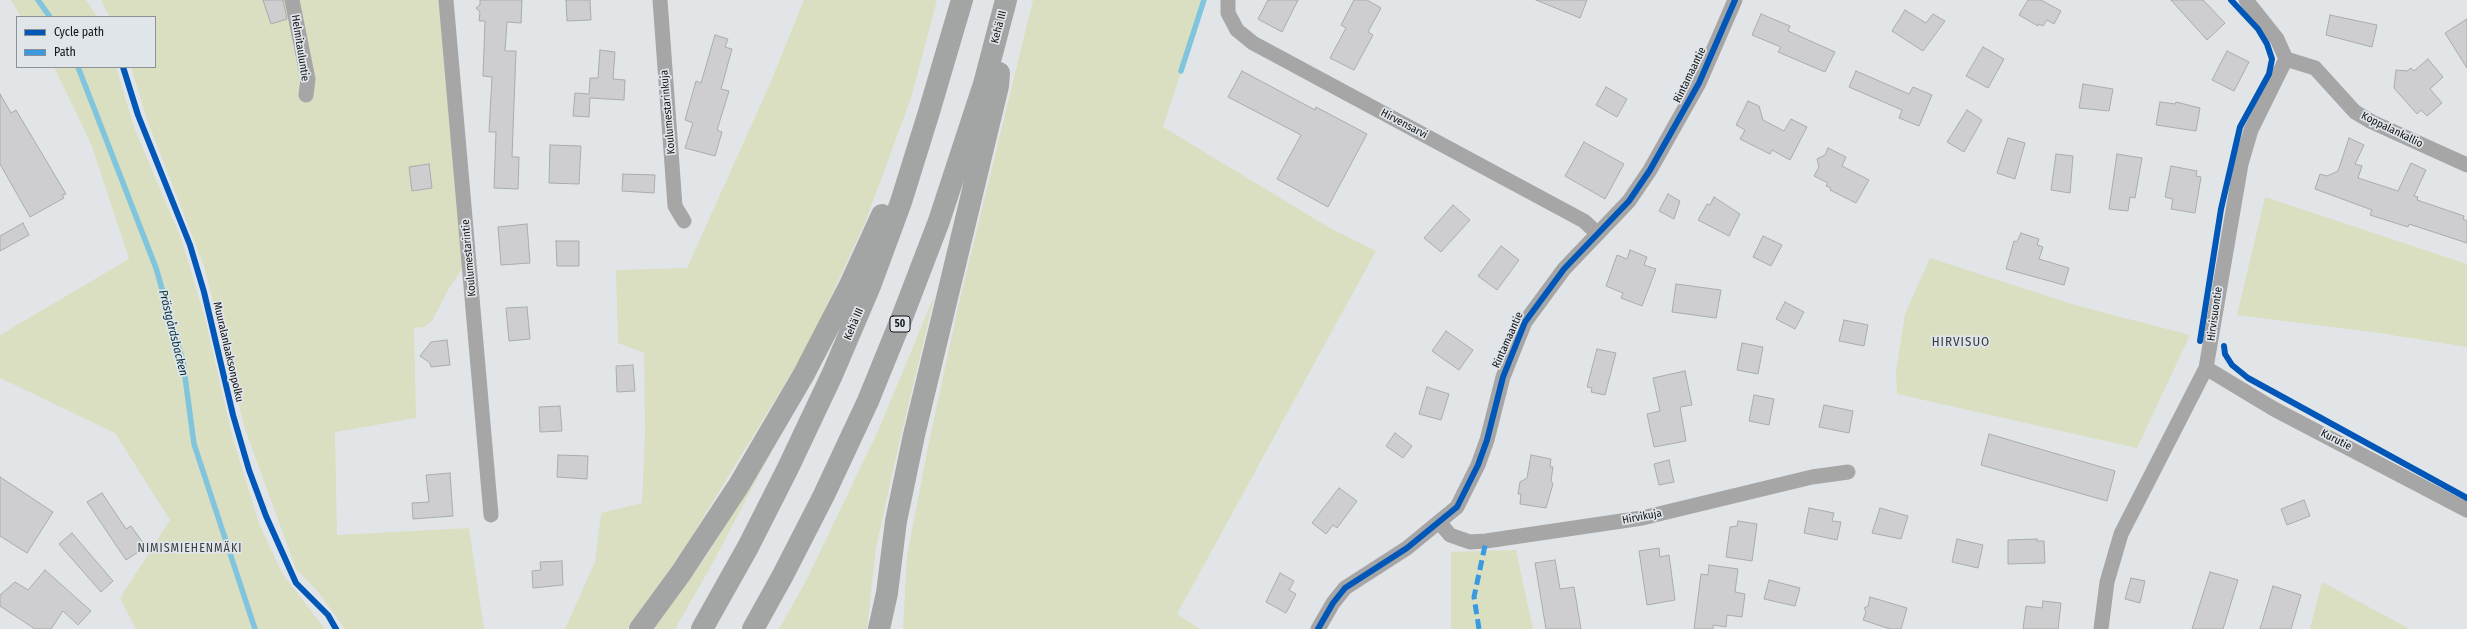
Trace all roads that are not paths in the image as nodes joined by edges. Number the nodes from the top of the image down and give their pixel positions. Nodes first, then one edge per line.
1 (292, 0) edge
2 (446, 0) edge
3 (660, 0) edge
4 (962, 0) edge
5 (1228, 0) edge
6 (1735, 0) edge
7 (2246, 0) edge
8 (1005, 1) edge
9 (2286, 58) junction
10 (306, 95) dead end
11 (929, 112) junction
12 (2467, 165) edge
13 (684, 221) dead end
14 (1598, 234) junction
15 (2206, 368) junction
16 (1848, 472) dead end
17 (2467, 510) edge
18 (491, 515) dead end
19 (1440, 523) junction
20 (887, 593) junction
21 (640, 629) edge
22 (702, 629) edge
23 (753, 629) edge
24 (879, 629) edge
25 (892, 629) edge
26 (1318, 629) edge
27 (2101, 629) edge

1 - 10 street, Helmitauluntie
2 - 18 street, Koulumestarintie
3 - 13 street, Koulumestarinkuja
4 - 11 highway, Kehä III
5 - 14 street, Hirvensarvi
6 - 14 street, Rintamaantie
7 - 9 street
8 - 20 highway
8 - 23 highway, Kehä III / 50
9 - 12 street, Koppalankallio
9 - 15 street, Hirvisuontie
11 - 21 highway
11 - 22 highway, Kehä III
14 - 19 street, Rintamaantie
15 - 17 street, Kurutie
15 - 27 street, Hirvisuontie
16 - 19 street, Hirvikuja
19 - 26 street, Rintamaantie
20 - 24 highway
20 - 25 highway

